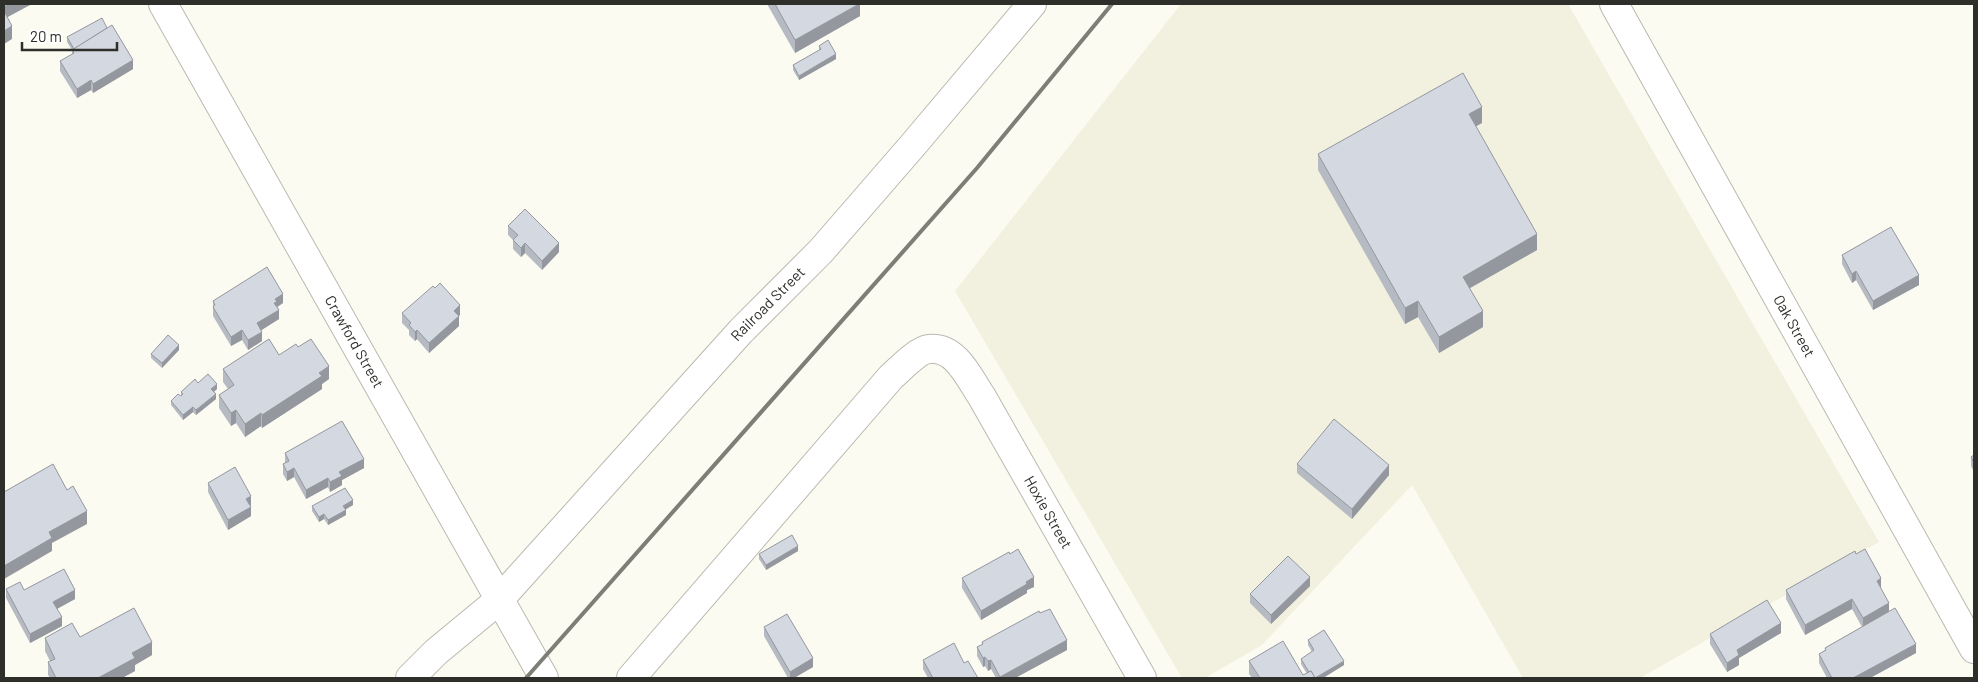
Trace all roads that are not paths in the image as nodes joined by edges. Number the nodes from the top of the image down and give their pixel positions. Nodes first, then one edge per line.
1 (163, 4) edge
2 (1032, 4) edge
3 (1614, 4) edge
4 (499, 600) junction
5 (1974, 649) edge
6 (410, 678) edge
7 (544, 678) edge
8 (631, 678) edge
9 (1142, 678) edge

1 - 4 street, Crawford Street
2 - 4 street, Railroad Street
3 - 5 street, Oak Street
4 - 6 street, Railroad Street
4 - 7 street, Crawford Street
8 - 9 street, Hoxie Street

